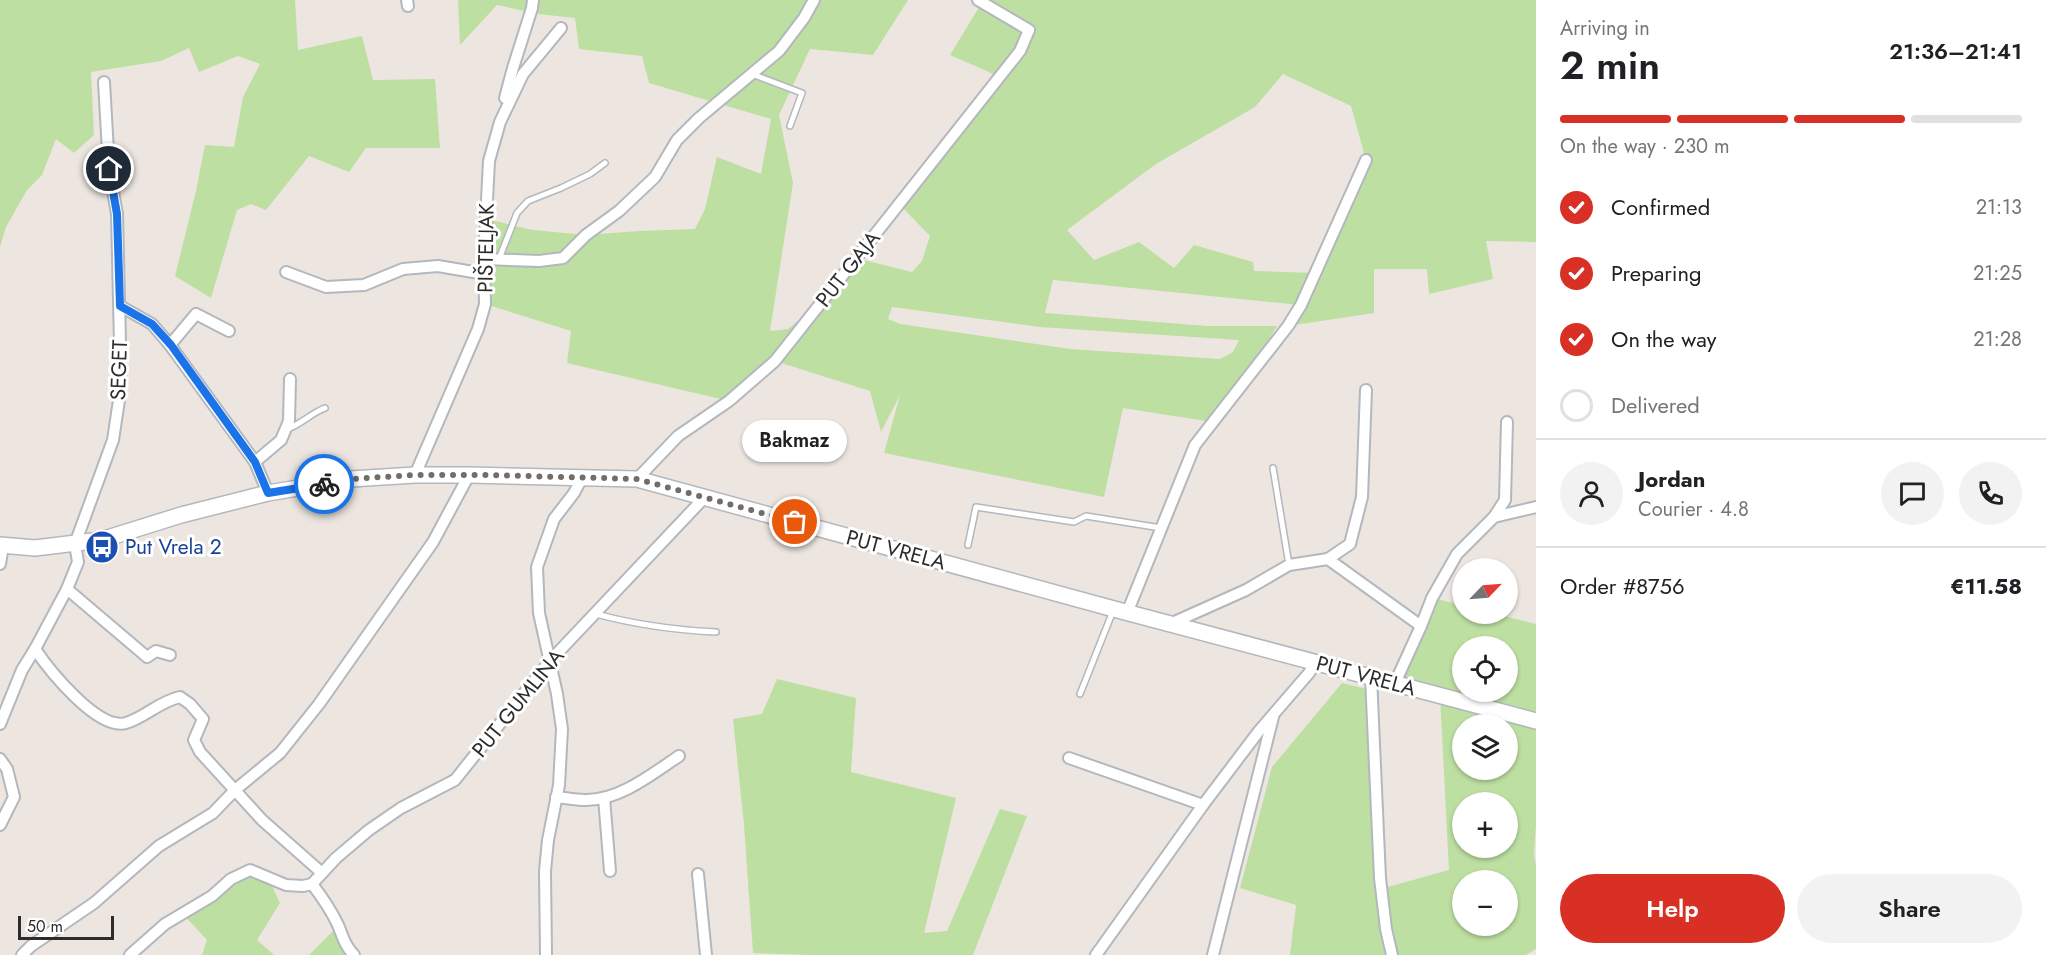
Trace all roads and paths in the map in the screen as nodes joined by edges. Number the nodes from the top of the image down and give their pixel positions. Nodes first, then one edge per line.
1 (532, 0) edge
2 (814, 0) edge
3 (978, 0) edge
4 (561, 28) dead end
5 (752, 74) junction
6 (104, 82) dead end
7 (500, 122) junction
8 (790, 126) dead end
9 (1366, 160) dead end
10 (605, 163) dead end
11 (484, 259) junction
12 (499, 259) junction
13 (286, 272) dead end
14 (485, 274) junction
15 (120, 306) junction
16 (229, 331) dead end
17 (171, 345) junction
18 (290, 379) dead end
19 (1366, 390) dead end
20 (325, 408) dead end
21 (1507, 422) dead end
22 (286, 429) junction
23 (255, 462) junction
24 (1273, 468) dead end
25 (415, 475) junction
26 (469, 475) junction
27 (582, 478) junction
28 (637, 479) junction
29 (268, 493) junction
30 (704, 498) junction
31 (1536, 507) edge
32 (1494, 517) junction
33 (1161, 528) junction
34 (75, 544) junction
35 (1, 545) edge
36 (968, 545) dead end
37 (1328, 559) junction
38 (0, 564) edge
39 (1289, 565) junction
40 (67, 588) junction
41 (1121, 611) junction
42 (596, 614) junction
43 (1169, 624) junction
44 (1421, 626) junction
45 (716, 632) dead end
46 (36, 649) junction
47 (170, 655) dead end
48 (549, 662) junction
49 (1315, 663) junction
50 (1371, 677) junction
51 (1395, 683) junction
52 (1080, 694) dead end
53 (1274, 714) junction
54 (1536, 721) edge
55 (0, 724) edge
56 (679, 756) dead end
57 (1069, 758) dead end
58 (0, 759) edge
59 (235, 790) junction
60 (556, 797) junction
61 (604, 798) junction
62 (1203, 805) junction
63 (0, 825) edge
64 (610, 871) dead end
65 (322, 873) junction
66 (698, 874) dead end
67 (312, 884) junction
68 (22, 955) edge
69 (130, 955) edge
70 (354, 955) edge
71 (546, 955) edge
72 (706, 955) edge
73 (1096, 955) edge
74 (1213, 955) edge
75 (1392, 955) edge

1 - 7 street
2 - 5 street
3 - 28 street, PUT GAJA
4 - 7 street, PIŠTELJAK
5 - 8 lane
5 - 12 street
6 - 15 street, SEGET
7 - 11 street, PIŠTELJAK
9 - 33 street
10 - 12 lane
11 - 12 street
11 - 14 street, PIŠTELJAK
13 - 14 street
14 - 25 street, PIŠTELJAK
15 - 17 street
15 - 34 street, SEGET
16 - 17 street
17 - 23 street
18 - 22 street
19 - 37 street
20 - 22 lane
21 - 32 street
22 - 23 street
23 - 29 street
24 - 39 lane
25 - 26 main road, PUT VRELA
25 - 29 main road, PUT VRELA
26 - 27 main road, PUT VRELA
26 - 59 street
27 - 28 main road, PUT VRELA
27 - 48 street
28 - 30 main road, PUT VRELA
29 - 34 main road, PUT VRELA
30 - 41 main road, PUT VRELA
30 - 42 street, PUT GUMLINA
31 - 32 street
32 - 44 street
33 - 36 lane
33 - 41 street
34 - 35 main road, PUT VRELA
34 - 40 street, SEGET
35 - 38 street
37 - 39 street
37 - 44 street
39 - 43 street
40 - 46 street, SEGET
40 - 47 street
41 - 43 main road, PUT VRELA
41 - 52 lane
42 - 45 lane
42 - 48 street, PUT GUMLINA
43 - 49 main road, PUT VRELA
44 - 51 street
46 - 55 street, SEGET
46 - 59 street
48 - 60 street
48 - 65 street, PUT GUMLINA
49 - 50 main road, PUT VRELA
49 - 53 street
50 - 51 main road, PUT VRELA
50 - 75 street
51 - 54 main road, PUT VRELA
53 - 62 street
53 - 74 street
56 - 61 street
57 - 62 street
58 - 63 street
59 - 65 street
59 - 68 street
60 - 61 street
60 - 71 street
61 - 64 street
62 - 73 street
65 - 67 street, PUT GUMLINA
66 - 72 street
67 - 69 street
67 - 70 street

